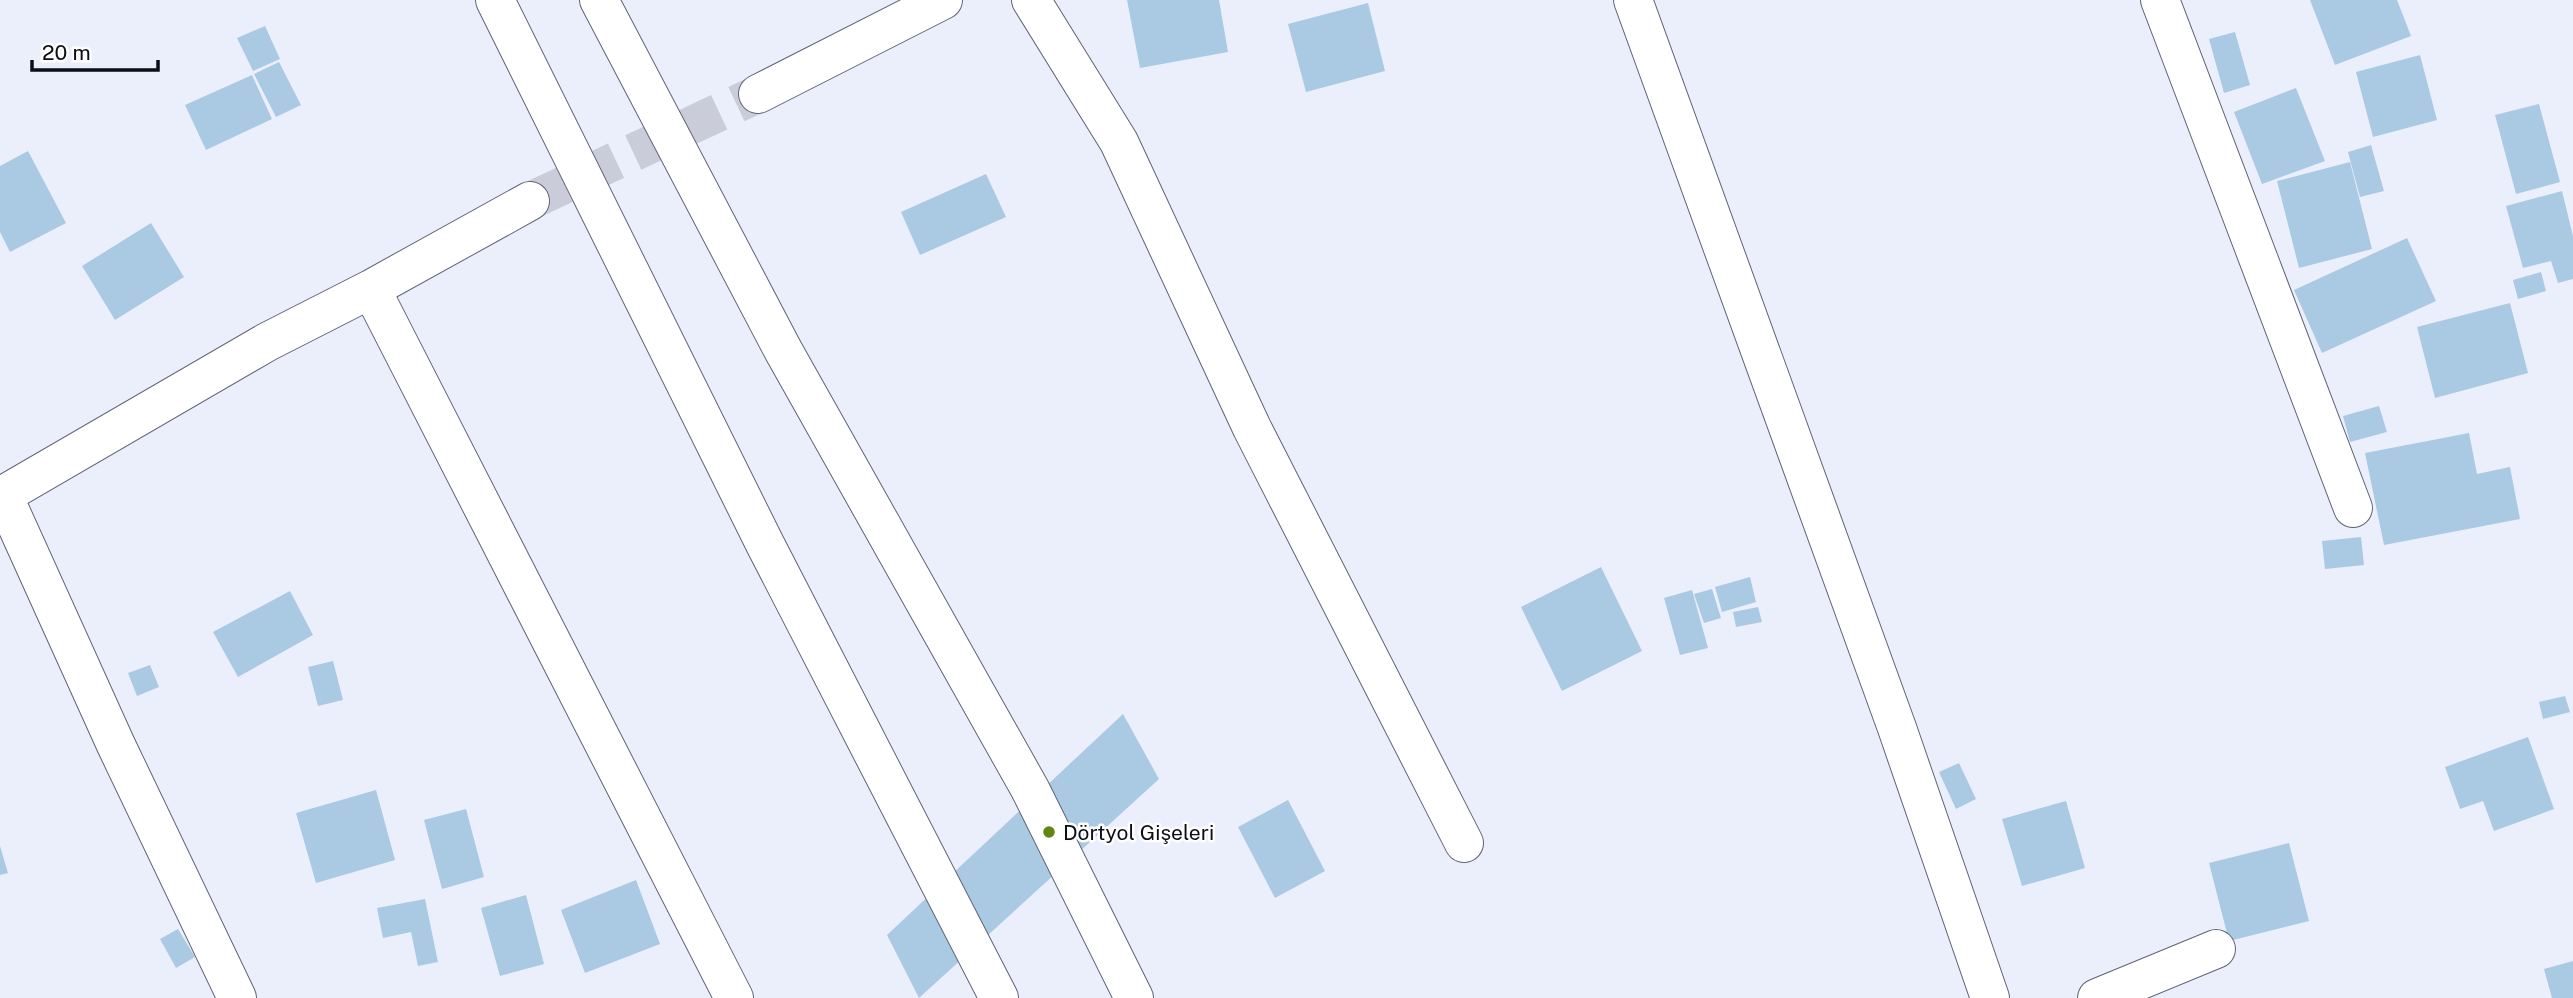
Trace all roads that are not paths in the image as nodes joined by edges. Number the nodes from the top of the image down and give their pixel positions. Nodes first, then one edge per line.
1 (495, 0) edge
2 (599, 0) edge
3 (943, 0) edge
4 (1031, 0) edge
5 (1633, 0) edge
6 (2160, 0) edge
7 (758, 94) tunnel mouth
8 (530, 201) tunnel mouth
9 (371, 289) junction
10 (2, 496) edge
11 (2353, 508) dead end
12 (1464, 843) dead end
13 (2216, 949) dead end
14 (237, 998) edge
15 (734, 998) edge
16 (999, 998) edge
17 (1134, 998) edge
18 (1990, 998) edge
19 (2097, 998) edge

1 - 16 main road
2 - 17 main road
3 - 7 main road
4 - 12 main road
5 - 18 main road
6 - 11 main road
8 - 9 main road
9 - 10 main road
9 - 15 main road
10 - 14 main road
13 - 19 main road

